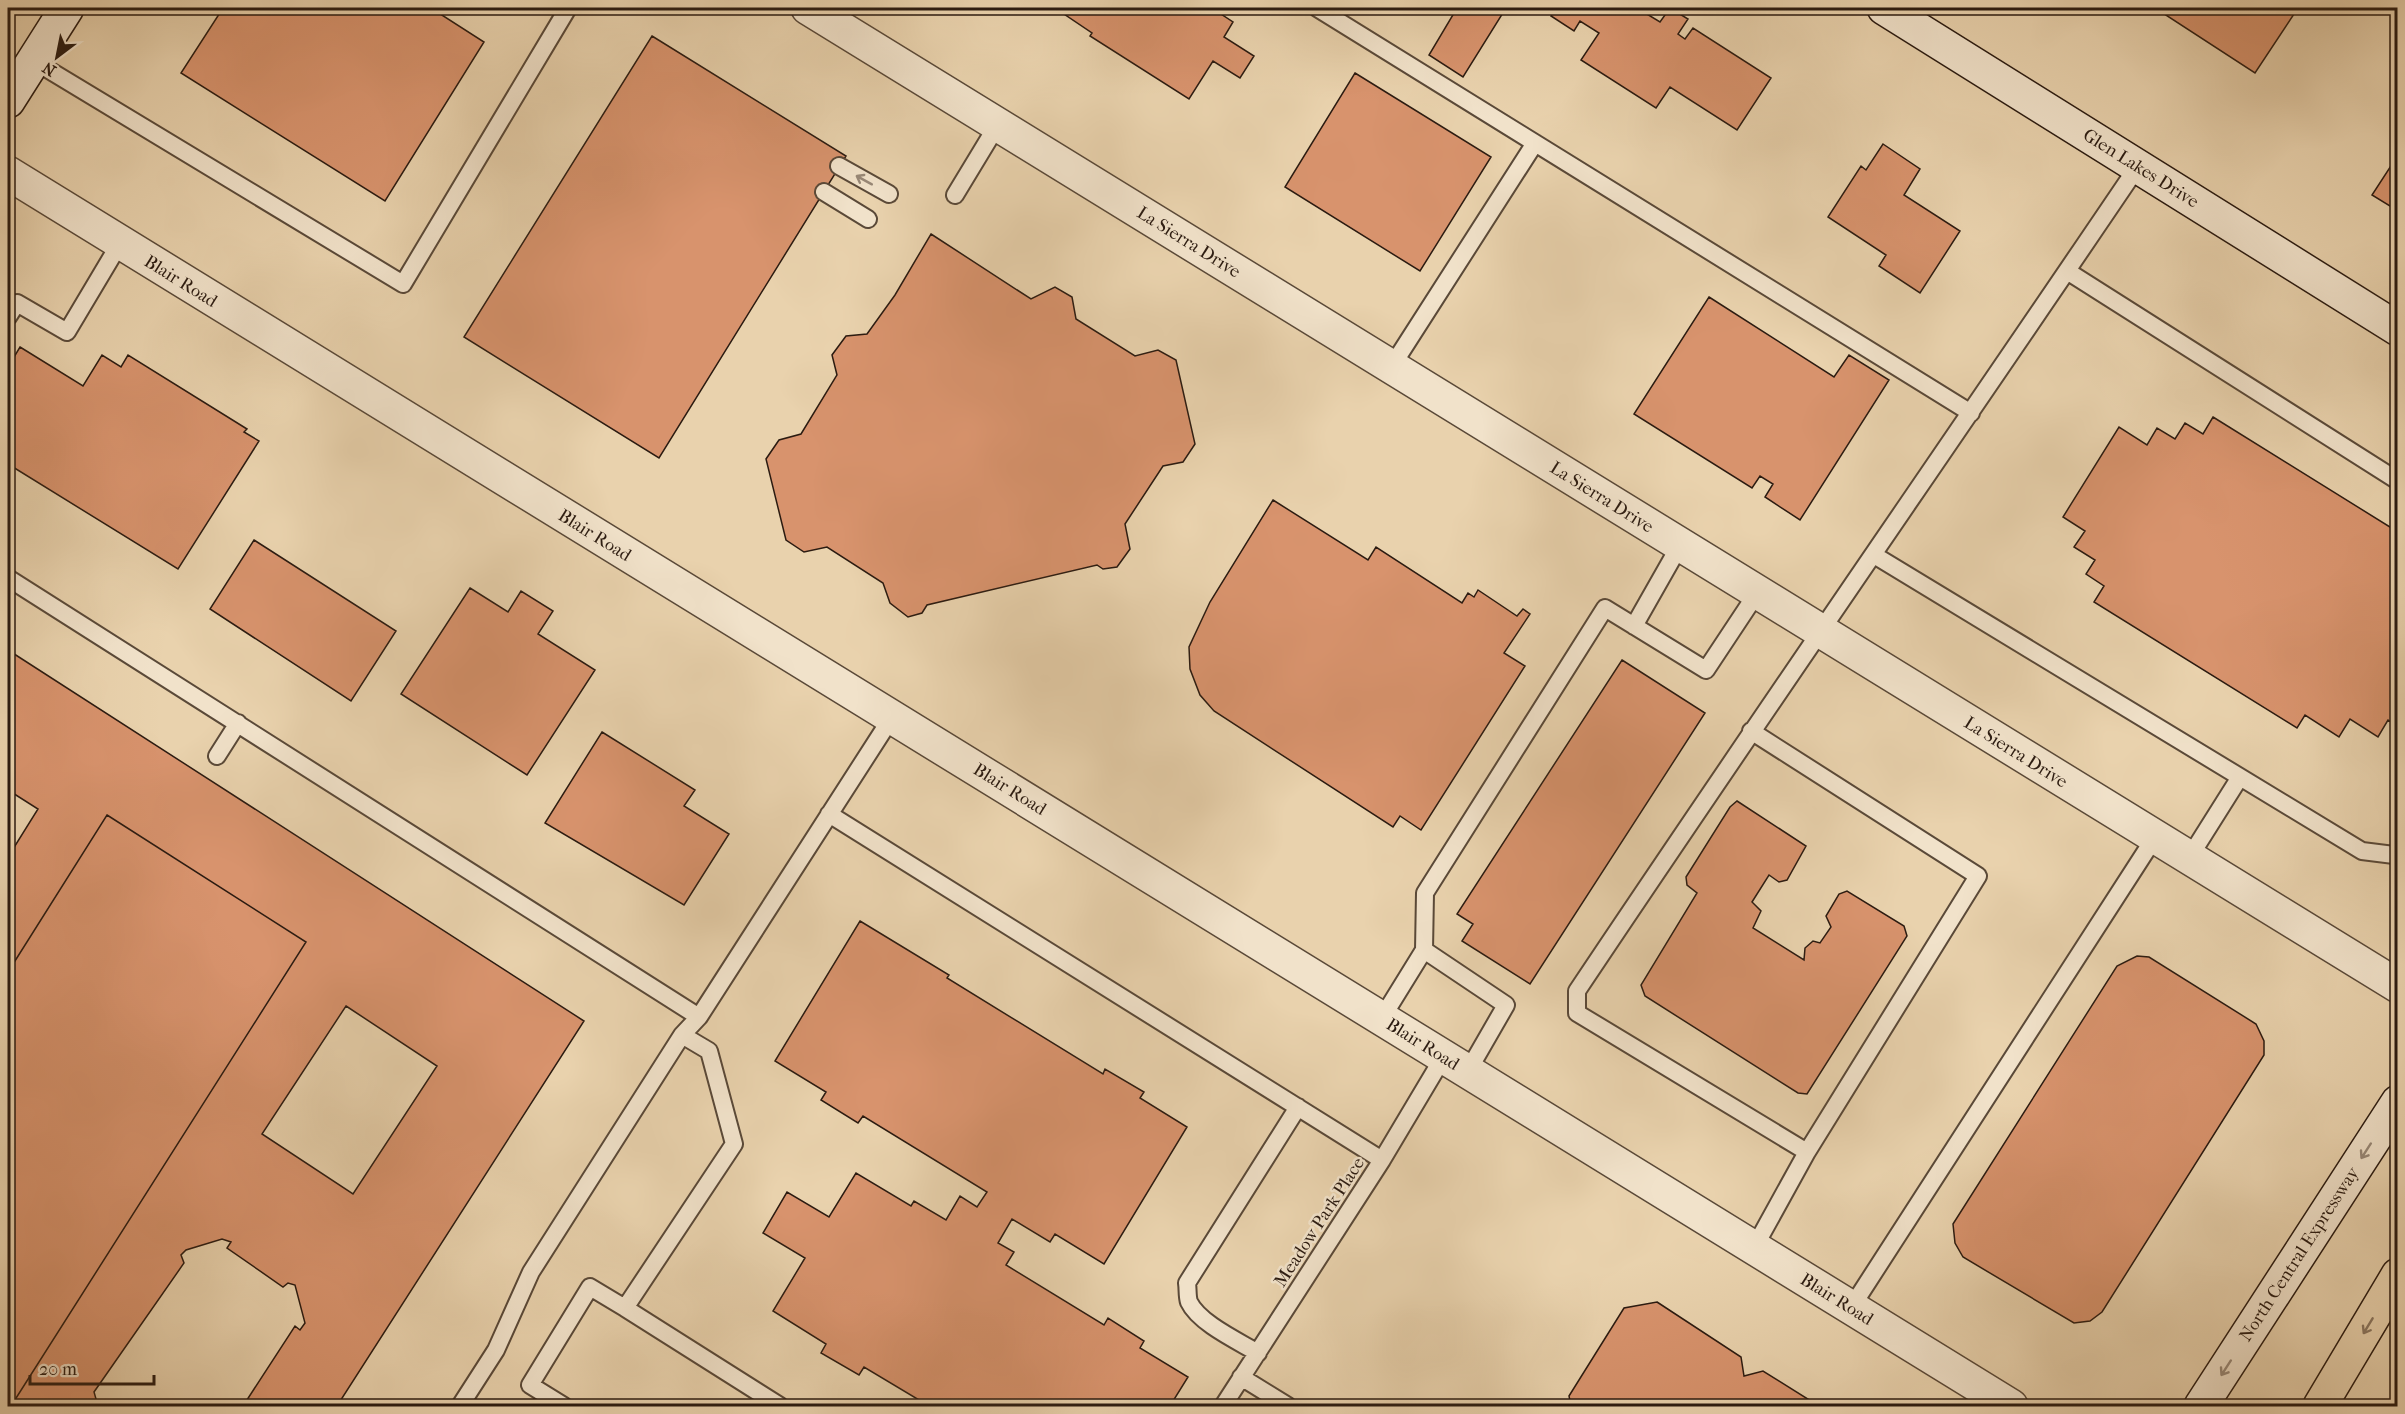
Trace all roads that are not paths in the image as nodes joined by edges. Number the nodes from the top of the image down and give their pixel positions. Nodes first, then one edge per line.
1 (67, 8) edge
2 (568, 8) edge
3 (808, 8) edge
4 (1317, 8) edge
5 (1884, 8) edge
6 (34, 61) junction
7 (8, 101) edge
8 (998, 124) junction
9 (1535, 143) junction
10 (839, 166) dead end
11 (2139, 166) junction
12 (8, 173) edge
13 (824, 192) dead end
14 (889, 194) dead end
15 (955, 195) dead end
16 (868, 219) dead end
17 (120, 243) junction
18 (2067, 271) junction
19 (8, 318) edge
20 (2397, 329) edge
21 (1392, 366) junction
22 (1971, 413) junction
23 (2397, 481) edge
24 (1680, 546) junction
25 (1874, 555) junction
26 (8, 578) edge
27 (1757, 593) junction
28 (1634, 626) junction
29 (1822, 632) junction
30 (892, 717) junction
31 (238, 723) junction
32 (1751, 731) junction
33 (217, 756) dead end
34 (2240, 777) junction
35 (829, 814) junction
36 (2155, 837) junction
37 (2397, 852) edge
38 (2189, 858) junction
39 (1424, 950) junction
40 (2397, 986) edge
41 (699, 1017) junction
42 (1382, 1018) junction
43 (682, 1035) junction
44 (1456, 1064) junction
45 (2397, 1102) edge
46 (1298, 1107) junction
47 (1807, 1152) junction
48 (1382, 1160) junction
49 (1754, 1248) junction
50 (2397, 1275) edge
51 (625, 1308) junction
52 (1851, 1308) junction
53 (1258, 1353) junction
54 (1241, 1377) junction
55 (460, 1407) edge
56 (564, 1407) edge
57 (780, 1407) edge
58 (1224, 1407) edge
59 (1288, 1407) edge
60 (2011, 1407) edge
61 (2201, 1407) edge
62 (2320, 1407) edge

1 - 6 street
2 - 6 lane
3 - 8 street, La Sierra Drive
4 - 9 lane
5 - 11 street, Glen Lakes Drive
6 - 7 street
8 - 15 lane
8 - 21 street, La Sierra Drive
9 - 21 lane
9 - 22 lane
14 -> 10 lane
11 - 18 lane
11 - 20 street, Glen Lakes Drive
12 - 17 street, Blair Road
13 - 16 lane
17 - 19 lane
17 - 30 street, Blair Road
18 - 22 lane
18 - 23 lane
21 - 24 street, La Sierra Drive
22 - 25 lane
24 - 27 street, La Sierra Drive
24 - 28 lane
25 - 29 lane
25 - 34 lane
26 - 31 lane
27 - 28 lane
27 - 29 street, La Sierra Drive
28 - 39 lane
29 - 32 lane
29 - 36 street, La Sierra Drive
30 - 35 lane
30 - 42 street, Blair Road
31 - 33 lane
31 - 41 lane
32 - 47 lane
32 - 47 lane
34 - 37 lane
34 - 38 lane
35 - 41 lane
35 - 46 lane
36 - 38 street, La Sierra Drive
36 - 52 lane
38 - 40 street, La Sierra Drive
39 - 42 lane
39 - 44 lane, Meadow Park Place
41 - 43 lane
42 - 44 street, Blair Road
43 - 51 lane
43 - 55 lane
44 - 48 lane, Meadow Park Place
44 - 49 street, Blair Road
45 -> 61 street, North Central Expressway
46 - 48 lane
46 - 53 lane
47 - 49 lane
48 - 53 lane, Meadow Park Place
49 - 52 street, Blair Road
50 -> 62 highway
51 - 56 lane
51 - 57 lane
52 - 60 street, Blair Road
53 - 54 lane, Meadow Park Place
54 - 58 lane, Meadow Park Place
54 - 59 lane

